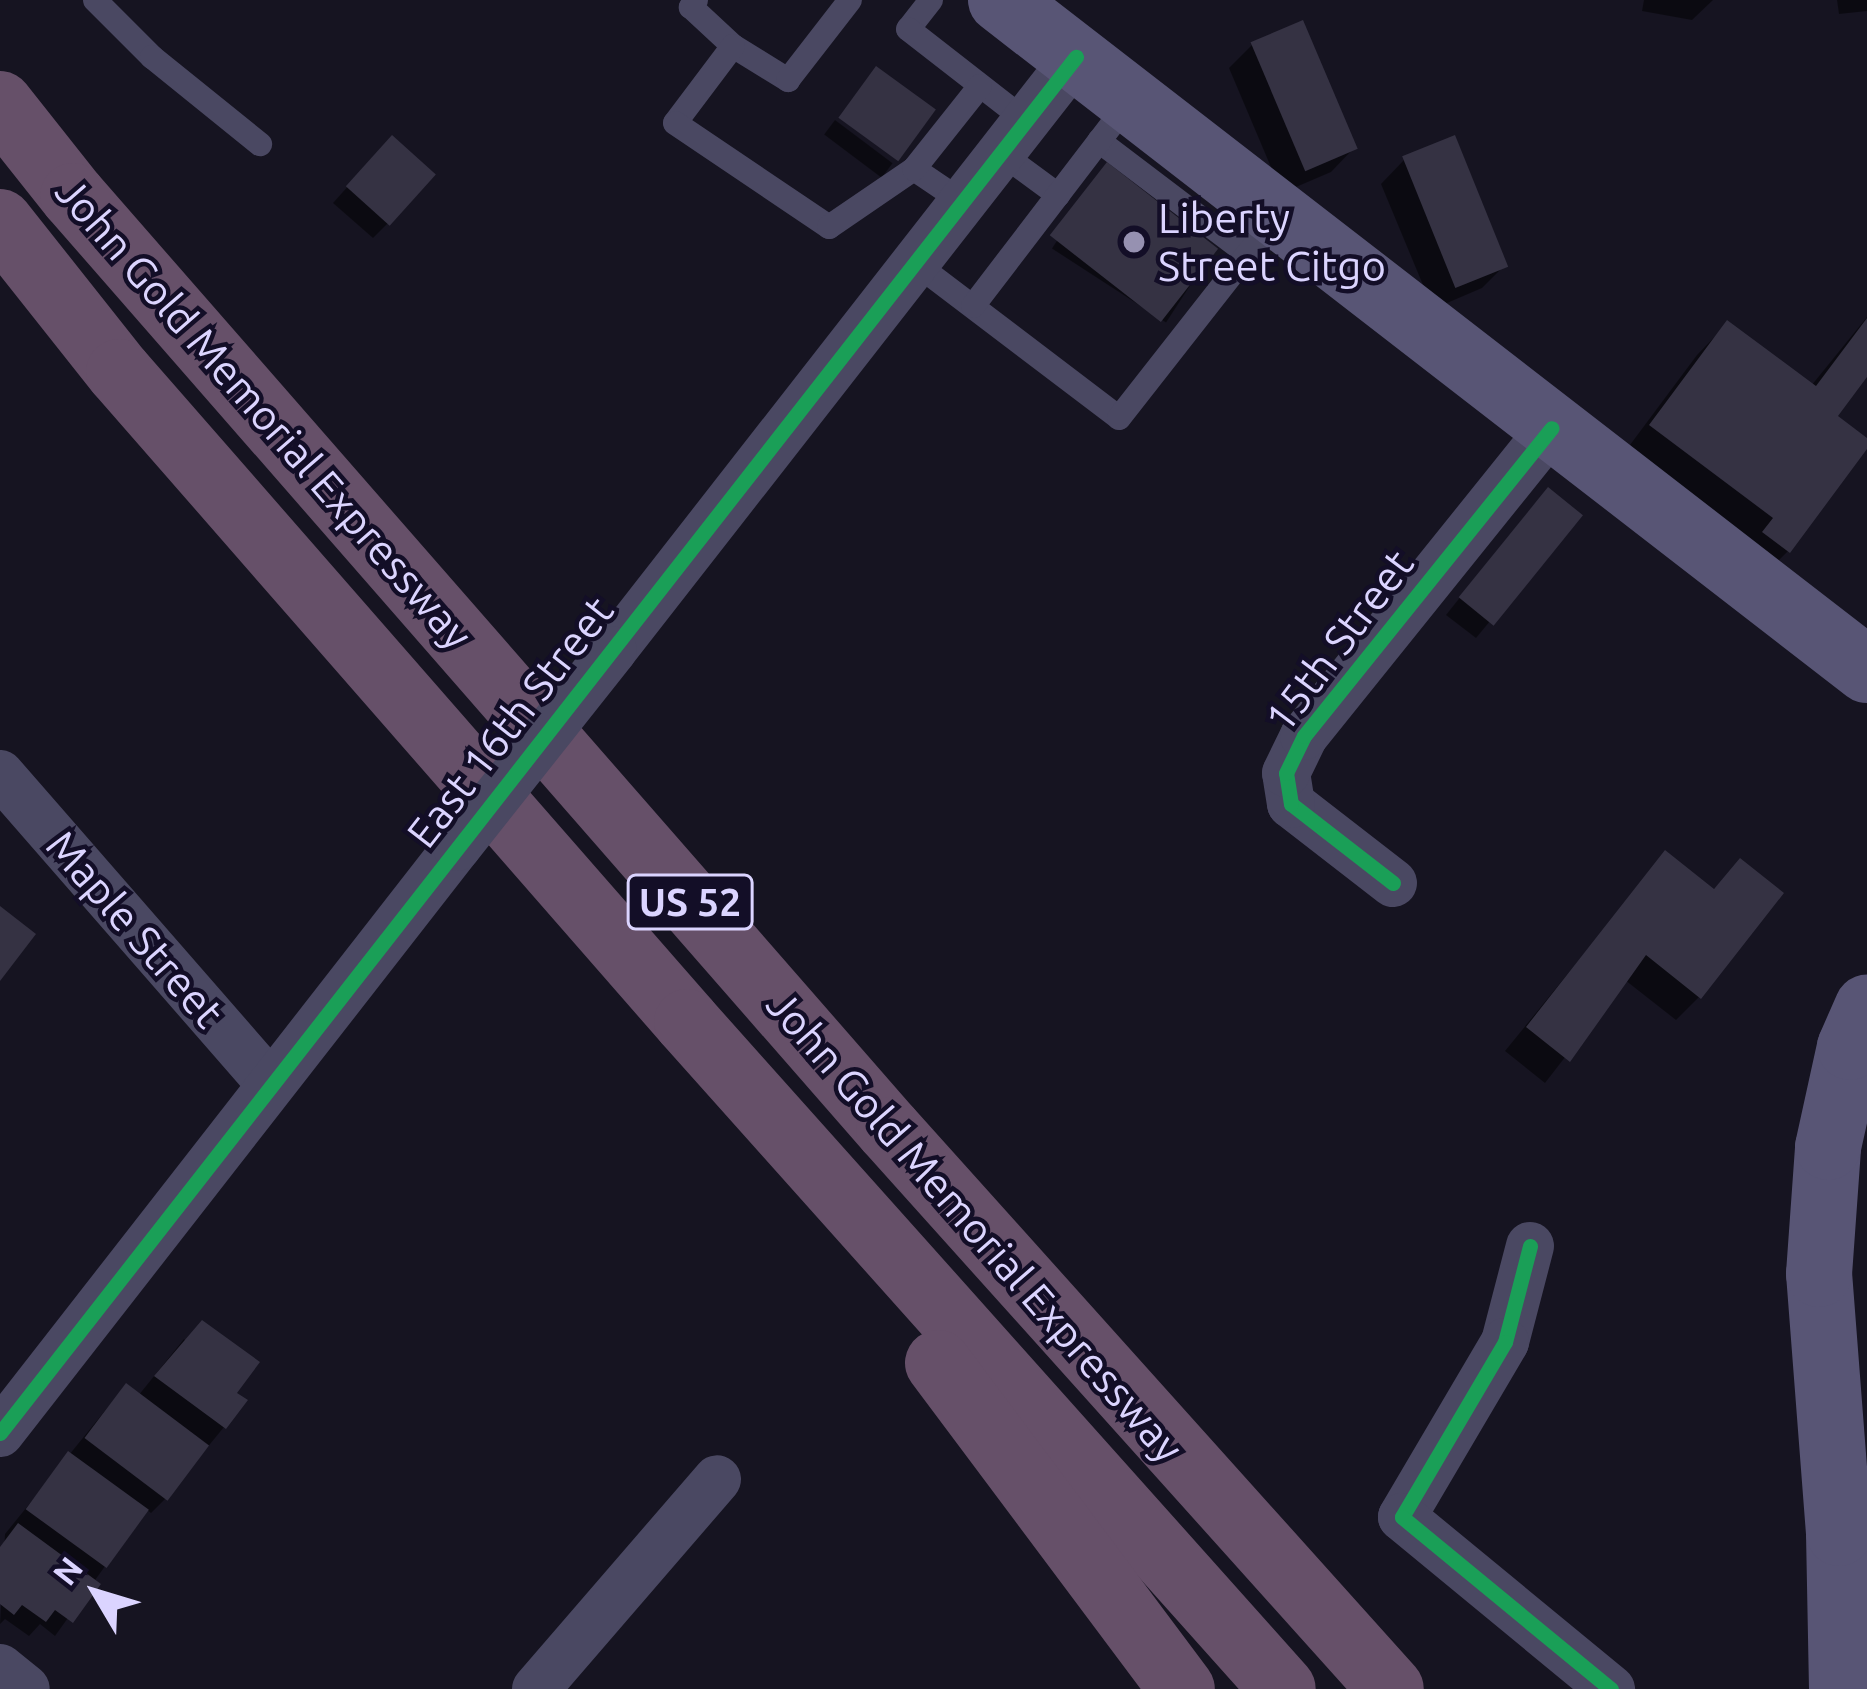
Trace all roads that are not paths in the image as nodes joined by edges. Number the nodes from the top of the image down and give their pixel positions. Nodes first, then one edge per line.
1 (95, 0) edge
2 (696, 0) edge
3 (850, 0) edge
4 (931, 0) edge
5 (1001, 0) edge
6 (733, 46) junction
7 (1076, 57) junction
8 (980, 86) junction
9 (0, 104) edge
10 (1115, 120) junction
11 (1014, 137) junction
12 (260, 144) dead end
13 (914, 170) junction
14 (963, 202) junction
15 (1054, 210) junction
16 (0, 222) edge
17 (1263, 234) junction
18 (915, 263) junction
19 (0, 266) edge
20 (973, 306) junction
21 (119, 372) junction
22 (1552, 428) junction
23 (1867, 670) edge
24 (0, 774) edge
25 (1393, 883) dead end
26 (1867, 1008) edge
27 (687, 1022) junction
28 (270, 1083) junction
29 (1530, 1246) dead end
30 (0, 1433) edge
31 (716, 1479) dead end
32 (0, 1668) edge
33 (26, 1689) edge
34 (536, 1689) edge
35 (1182, 1689) edge
36 (1282, 1689) edge
37 (1391, 1689) edge
38 (1611, 1689) edge
39 (1842, 1689) edge

1 - 12 lane
2 - 6 lane
3 - 6 lane
4 - 8 lane
5 - 7 main road
6 - 13 lane
7 - 10 main road
7 - 11 street, East 16th Street
8 - 11 lane
8 - 13 lane
9 - 37 highway, John Gold Memorial Expressway / US 52
10 - 15 lane
10 - 17 main road
10 - 17 lane
11 - 14 street, East 16th Street
11 - 15 lane
13 - 14 lane
14 - 18 street, East 16th Street
15 - 20 lane
16 - 21 highway, John Gold Memorial Expressway / US 52
17 - 20 lane
17 - 22 main road
18 - 20 lane
18 - 28 street, East 16th Street, bridge
19 - 21 highway
21 - 27 highway, John Gold Memorial Expressway / US 52
22 - 23 main road
22 - 25 street, 15th Street
24 - 28 street, Maple Street
26 - 39 main road
27 - 35 highway
27 - 36 highway, John Gold Memorial Expressway / US 52
28 - 30 street, East 16th Street
29 - 38 street
31 - 34 street
32 - 33 street

